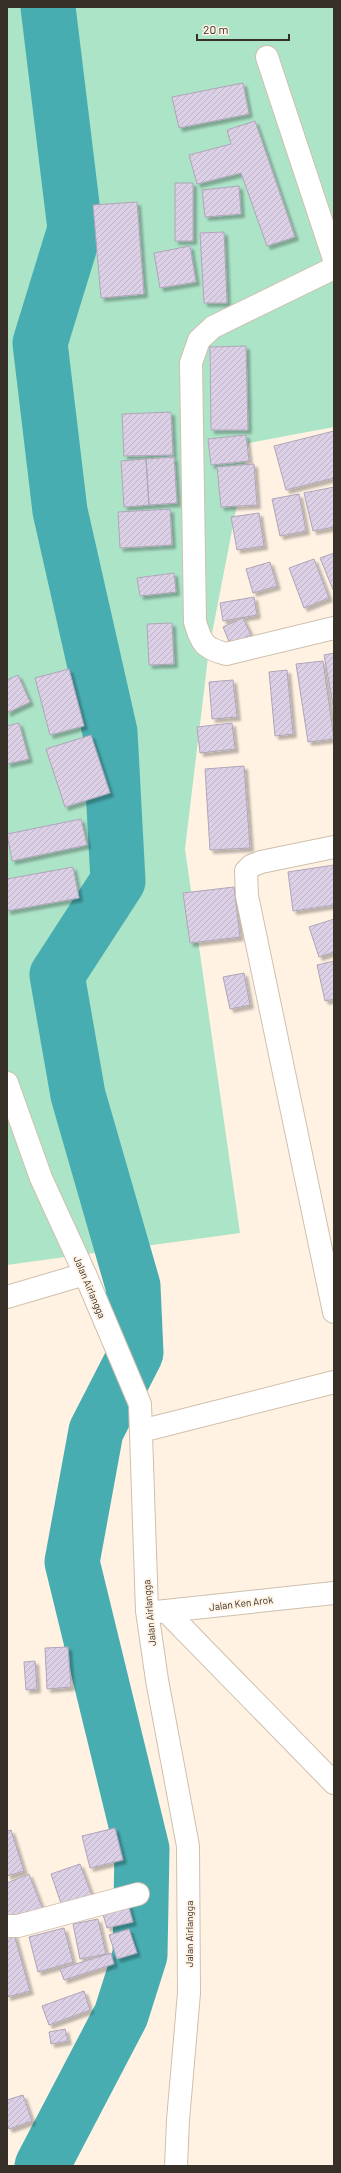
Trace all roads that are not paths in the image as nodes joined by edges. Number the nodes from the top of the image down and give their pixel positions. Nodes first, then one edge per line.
1 (267, 57) dead end
2 (334, 259) edge
3 (334, 268) edge
4 (334, 628) edge
5 (334, 846) edge
6 (7, 1083) edge
7 (85, 1274) junction
8 (7, 1297) edge
9 (334, 1312) edge
10 (334, 1382) edge
11 (141, 1431) junction
12 (334, 1593) edge
13 (157, 1612) junction
14 (334, 1783) edge
15 (138, 1894) dead end
16 (7, 1926) edge
17 (176, 2166) edge

1 - 2 street
3 - 4 street
5 - 9 street
6 - 7 street, Jalan Airlangga
7 - 8 street
7 - 11 street, Jalan Airlangga
10 - 11 street
11 - 13 street, Jalan Airlangga
12 - 13 street, Jalan Ken Arok
13 - 14 street
13 - 17 street, Jalan Airlangga
15 - 16 street

